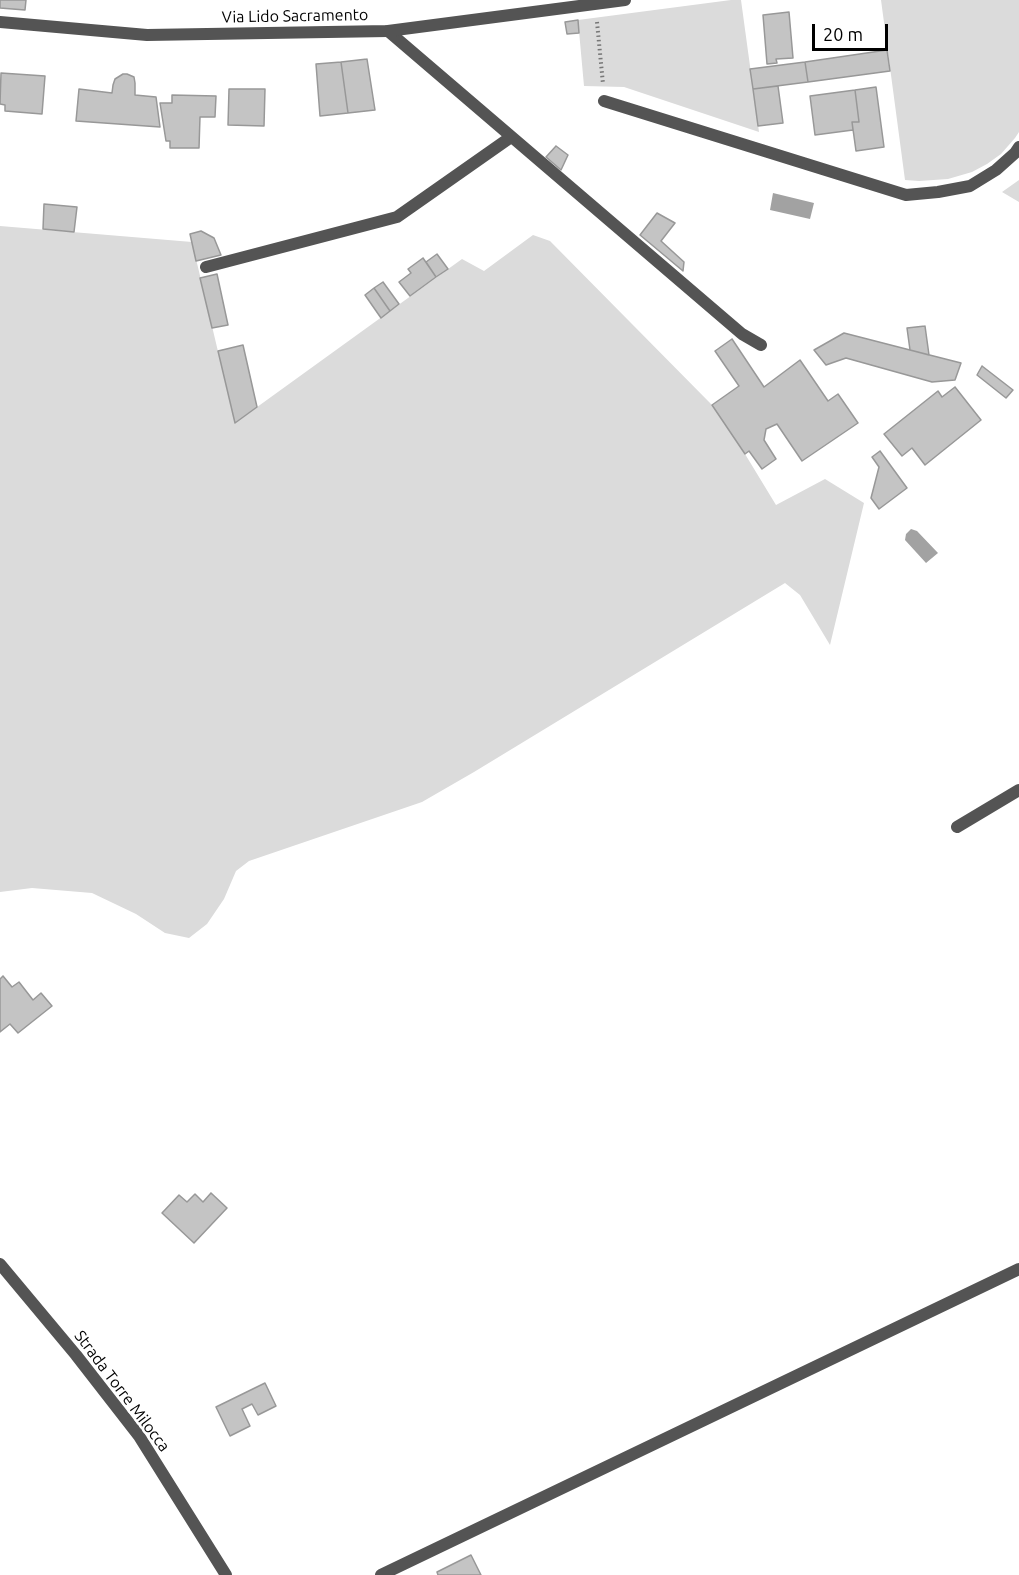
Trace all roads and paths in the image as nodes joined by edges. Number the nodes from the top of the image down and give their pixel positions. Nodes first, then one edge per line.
1 (625, 0) edge
2 (596, 4) junction
3 (0, 22) edge
4 (388, 31) junction
5 (604, 101) joint
6 (511, 137) junction
7 (1019, 147) edge
8 (206, 267) dead end
9 (761, 345) dead end
10 (1019, 790) edge
11 (957, 827) dead end
12 (0, 1264) edge
13 (1019, 1269) edge
14 (226, 1575) edge
15 (381, 1575) edge

1 - 2 street, Via Lido Sacramento
2 - 4 street, Via Lido Sacramento
2 - 5 path
3 - 4 street, Via Lido Sacramento
4 - 6 street
5 - 7 street
6 - 8 street
6 - 9 street
10 - 11 street
12 - 14 street, Strada Torre Milocca
13 - 15 street

